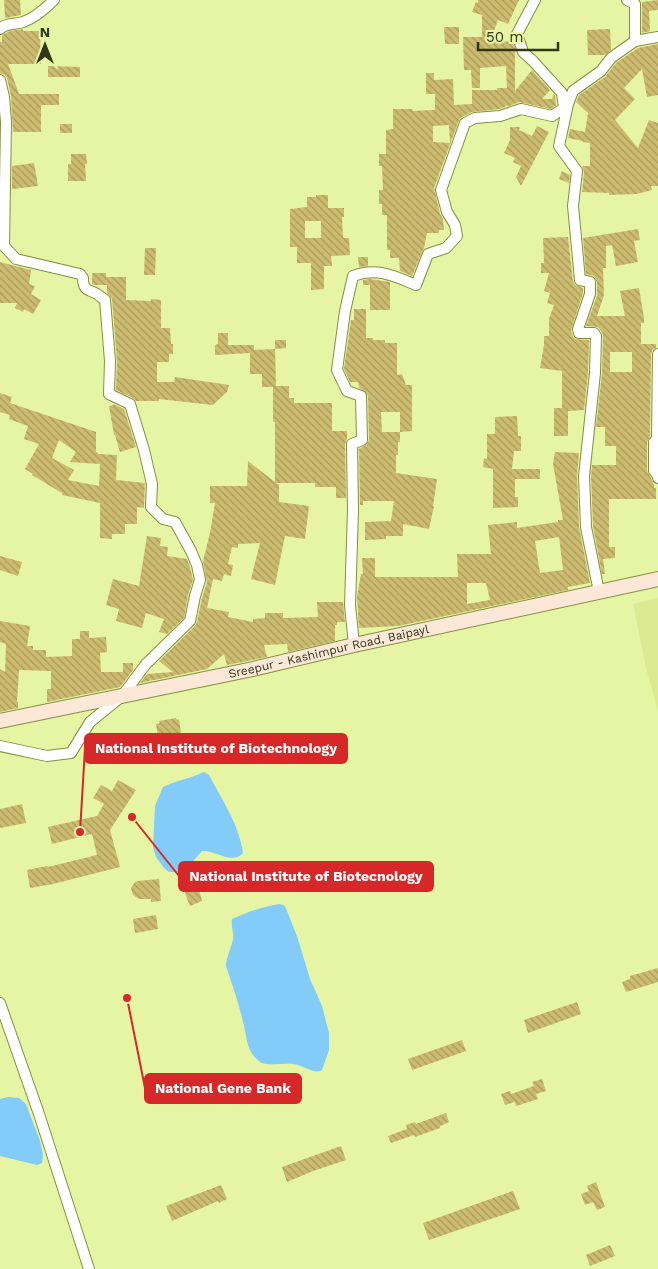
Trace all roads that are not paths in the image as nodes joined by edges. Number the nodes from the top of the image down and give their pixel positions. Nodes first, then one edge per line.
1 (54, 0) edge
2 (535, 0) edge
3 (627, 0) edge
4 (0, 29) edge
5 (658, 37) edge
6 (635, 40) junction
7 (0, 80) edge
8 (658, 354) edge
9 (658, 478) edge
10 (658, 579) edge
11 (599, 592) junction
12 (354, 645) junction
13 (122, 696) junction
14 (0, 721) edge
15 (0, 746) edge
16 (0, 1003) edge
17 (89, 1269) edge

1 - 4 street
2 - 12 street
3 - 6 street
5 - 6 street
6 - 11 street
7 - 13 street
8 - 9 street
10 - 11 street, Sreepur - Kashimpur Road, Baipayl
11 - 12 street, Sreepur - Kashimpur Road, Baipayl
12 - 13 street, Sreepur - Kashimpur Road, Baipayl
13 - 14 street, Sreepur - Kashimpur Road, Baipayl
13 - 15 street
16 - 17 street

